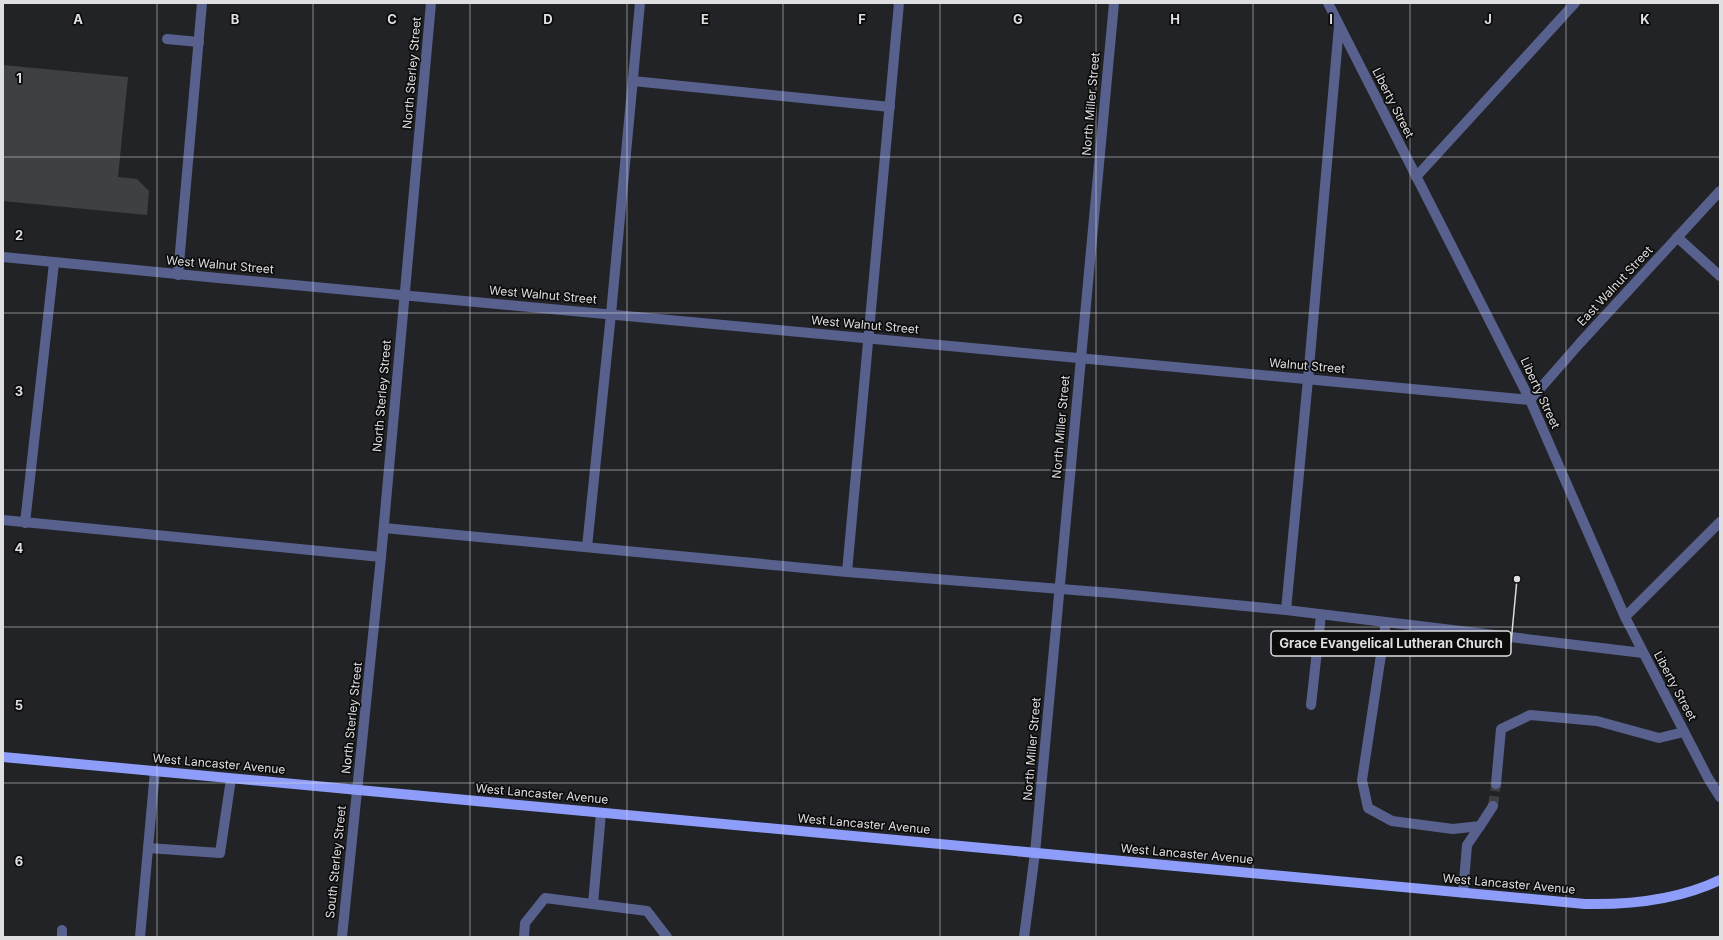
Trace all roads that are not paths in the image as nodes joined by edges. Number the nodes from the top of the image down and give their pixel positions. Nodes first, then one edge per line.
1 (202, 3) edge
2 (431, 3) edge
3 (640, 3) edge
4 (899, 3) edge
5 (1114, 3) edge
6 (1328, 3) edge
7 (1575, 3) edge
8 (1339, 26) junction
9 (167, 39) dead end
10 (199, 42) junction
11 (633, 81) junction
12 (890, 107) junction
13 (1416, 177) junction
14 (1720, 191) edge
15 (1677, 238) junction
16 (3, 257) edge
17 (54, 263) junction
18 (178, 274) junction
19 (1720, 276) edge
20 (405, 295) junction
21 (611, 314) junction
22 (868, 338) junction
23 (1080, 357) junction
24 (1308, 379) junction
25 (1530, 400) junction
26 (3, 520) edge
27 (1720, 522) edge
28 (25, 523) junction
29 (384, 528) junction
30 (587, 547) junction
31 (381, 557) junction
32 (847, 572) junction
33 (1060, 589) junction
34 (1286, 610) junction
35 (1322, 615) junction
36 (1625, 617) junction
37 (1386, 622) junction
38 (1643, 653) junction
39 (1311, 705) dead end
40 (1684, 732) junction
41 (3, 757) edge
42 (3, 762) edge
43 (155, 771) junction
44 (230, 778) junction
45 (1496, 784) tunnel mouth
46 (356, 790) junction
47 (1720, 797) edge
48 (1493, 806) tunnel mouth
49 (601, 813) junction
50 (1480, 826) junction
51 (148, 848) junction
52 (1035, 853) junction
53 (1720, 880) edge
54 (1463, 893) junction
55 (593, 904) junction
56 (140, 937) edge
57 (342, 937) edge
58 (524, 937) edge
59 (667, 937) edge
60 (1024, 937) edge

1 - 10 street
2 - 20 street, North Sterley Street
3 - 11 street
4 - 12 street
5 - 23 street, North Miller Street
6 - 8 street, Liberty Street
7 - 13 street
8 - 13 street, Liberty Street
8 - 24 street
9 - 10 street
10 - 18 street
11 - 12 street
11 - 21 street
12 - 22 street
13 - 25 street, Liberty Street
14 - 15 street, East Walnut Street
15 - 19 street
15 - 25 street, East Walnut Street
16 - 17 street, West Walnut Street
17 - 18 street, West Walnut Street
17 - 28 street
18 - 20 street, West Walnut Street
20 - 21 street, West Walnut Street
20 - 29 street, North Sterley Street
21 - 22 street, West Walnut Street
21 - 30 street
22 - 23 street, West Walnut Street
22 - 32 street
23 - 24 street, Walnut Street
23 - 33 street, North Miller Street
24 - 25 street, Walnut Street
24 - 34 street
25 - 36 street, Liberty Street
26 - 28 street
27 - 36 street
28 - 31 street
29 - 30 street
29 - 31 street, North Sterley Street
30 - 32 street
31 - 46 street, North Sterley Street
32 - 33 street
33 - 34 street
33 - 52 street, North Miller Street
34 - 35 street
35 - 37 street
35 - 39 street
36 - 38 street, Liberty Street
37 - 38 street
37 - 50 street
38 - 40 street, Liberty Street
40 - 45 street
40 - 47 street, Liberty Street
41 - 42 street
41 - 43 main road, West Lancaster Avenue
43 - 44 main road, West Lancaster Avenue
43 - 51 street
44 - 46 main road, West Lancaster Avenue
44 - 51 street
46 - 49 main road, West Lancaster Avenue
46 - 57 street, South Sterley Street
48 - 50 street
49 - 52 main road, West Lancaster Avenue
49 - 55 street
50 - 54 street
51 - 56 street
52 - 54 main road, West Lancaster Avenue
52 - 60 street, North Miller Street
53 - 54 main road, West Lancaster Avenue
55 - 58 street
55 - 59 street

